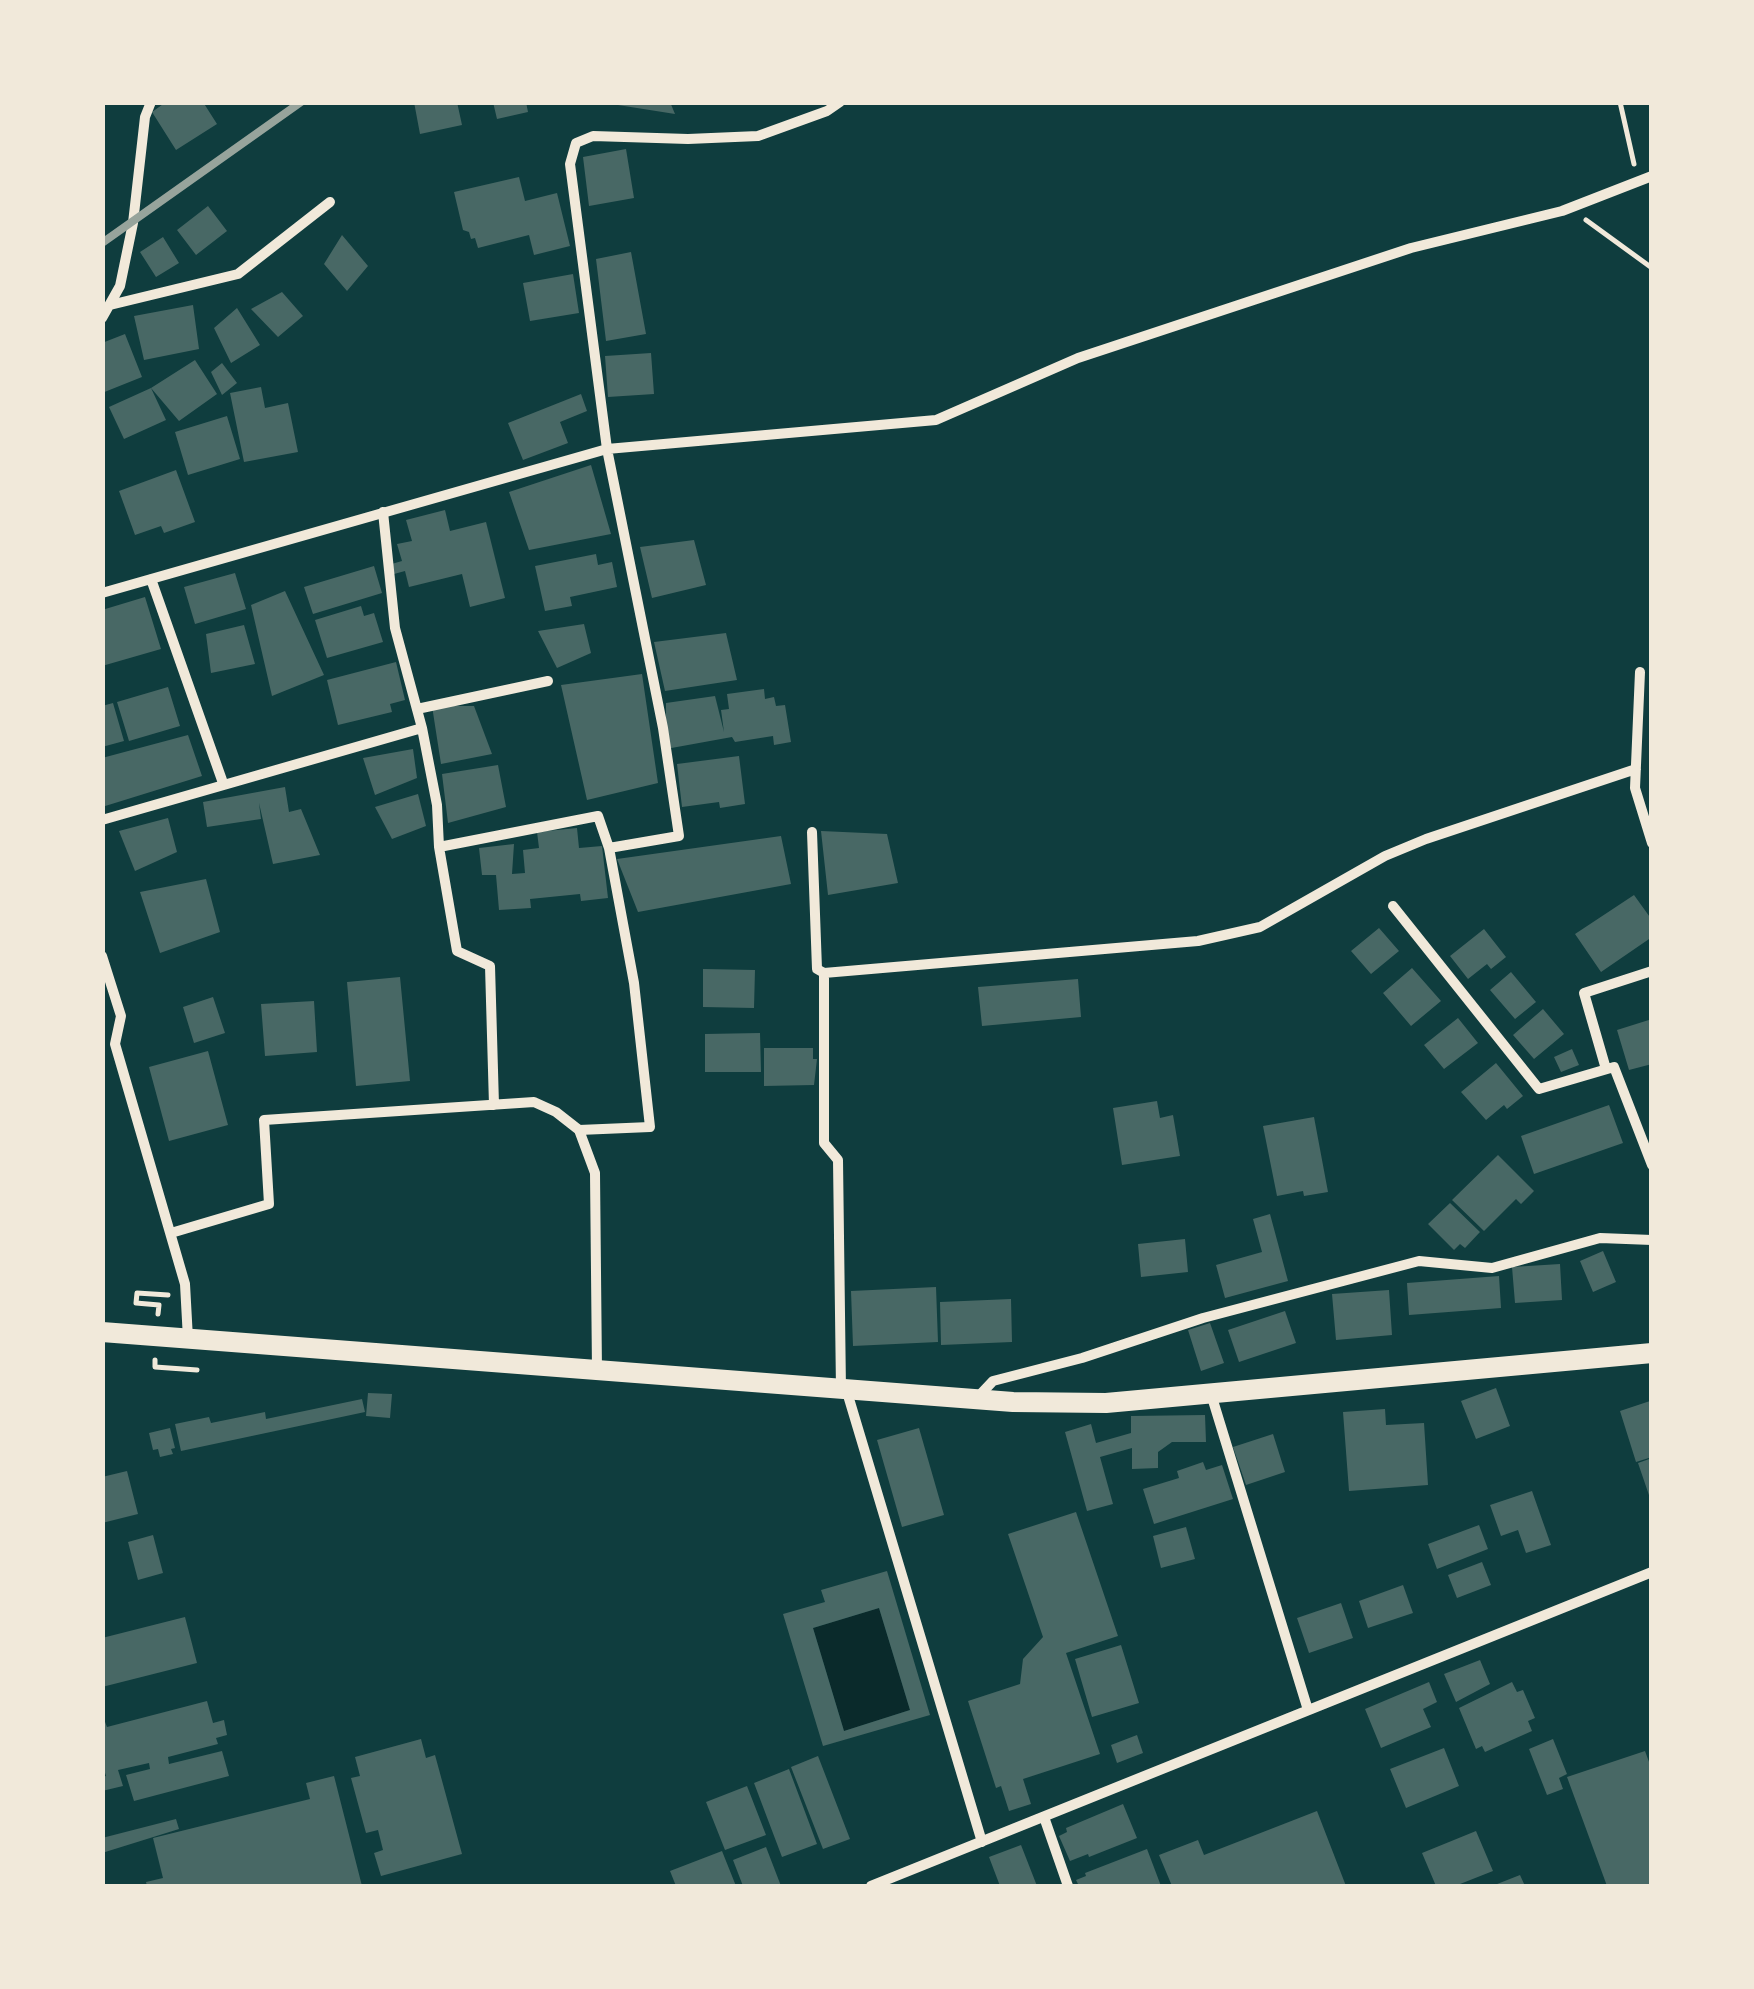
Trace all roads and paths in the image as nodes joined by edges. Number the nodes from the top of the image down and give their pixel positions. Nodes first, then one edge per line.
1 (152, 102) edge
2 (840, 102) edge
3 (1620, 102) edge
4 (1652, 176) edge
5 (1638, 182) junction
6 (330, 202) dead end
7 (1568, 208) junction
8 (1652, 268) edge
9 (110, 305) junction
10 (102, 318) edge
11 (607, 450) junction
12 (383, 512) junction
13 (150, 579) junction
14 (102, 593) edge
15 (1640, 672) dead end
16 (548, 680) dead end
17 (417, 709) junction
18 (422, 728) junction
19 (1636, 769) junction
20 (223, 783) junction
21 (102, 820) edge
22 (812, 832) dead end
23 (1652, 844) edge
24 (438, 847) junction
25 (609, 848) junction
26 (1393, 906) dead end
27 (102, 956) edge
28 (1652, 971) edge
29 (824, 974) junction
30 (1606, 1069) junction
31 (494, 1105) junction
32 (579, 1130) junction
33 (1652, 1165) edge
34 (171, 1233) junction
35 (1652, 1240) edge
36 (163, 1294) dead end
37 (156, 1305) dead end
38 (102, 1332) edge
39 (188, 1339) junction
40 (1652, 1353) edge
41 (160, 1367) dead end
42 (197, 1370) dead end
43 (597, 1372) junction
44 (844, 1392) junction
45 (1210, 1393) junction
46 (976, 1400) junction
47 (1652, 1572) edge
48 (1308, 1710) junction
49 (1044, 1818) junction
50 (982, 1842) junction
51 (871, 1886) edge
52 (1068, 1886) edge

1 - 9 street
2 - 11 street
3 - 5 path
4 - 5 street
5 - 7 street
6 - 9 street
7 - 8 path
7 - 11 street
9 - 10 street
11 - 12 street
11 - 25 street
12 - 13 street
12 - 17 street
13 - 14 street
13 - 20 street
15 - 19 street
16 - 17 street
17 - 18 street
18 - 20 street
18 - 24 street
19 - 23 street
19 - 29 street
20 - 21 street
22 - 29 street
24 - 25 street
24 - 31 street
25 - 32 street
26 - 30 street
27 - 34 street
28 - 30 street
29 - 44 street
30 - 33 street
31 - 32 street
31 - 34 street
32 - 43 street
34 - 39 street
35 - 46 street
36 - 37 path
38 - 39 highway
39 - 43 highway
40 - 45 highway
41 - 42 path
43 - 44 highway
44 - 46 highway
44 - 50 street
45 - 46 highway
45 - 48 street
47 - 48 street
48 - 49 street
49 - 50 street
49 - 52 street
50 - 51 street

